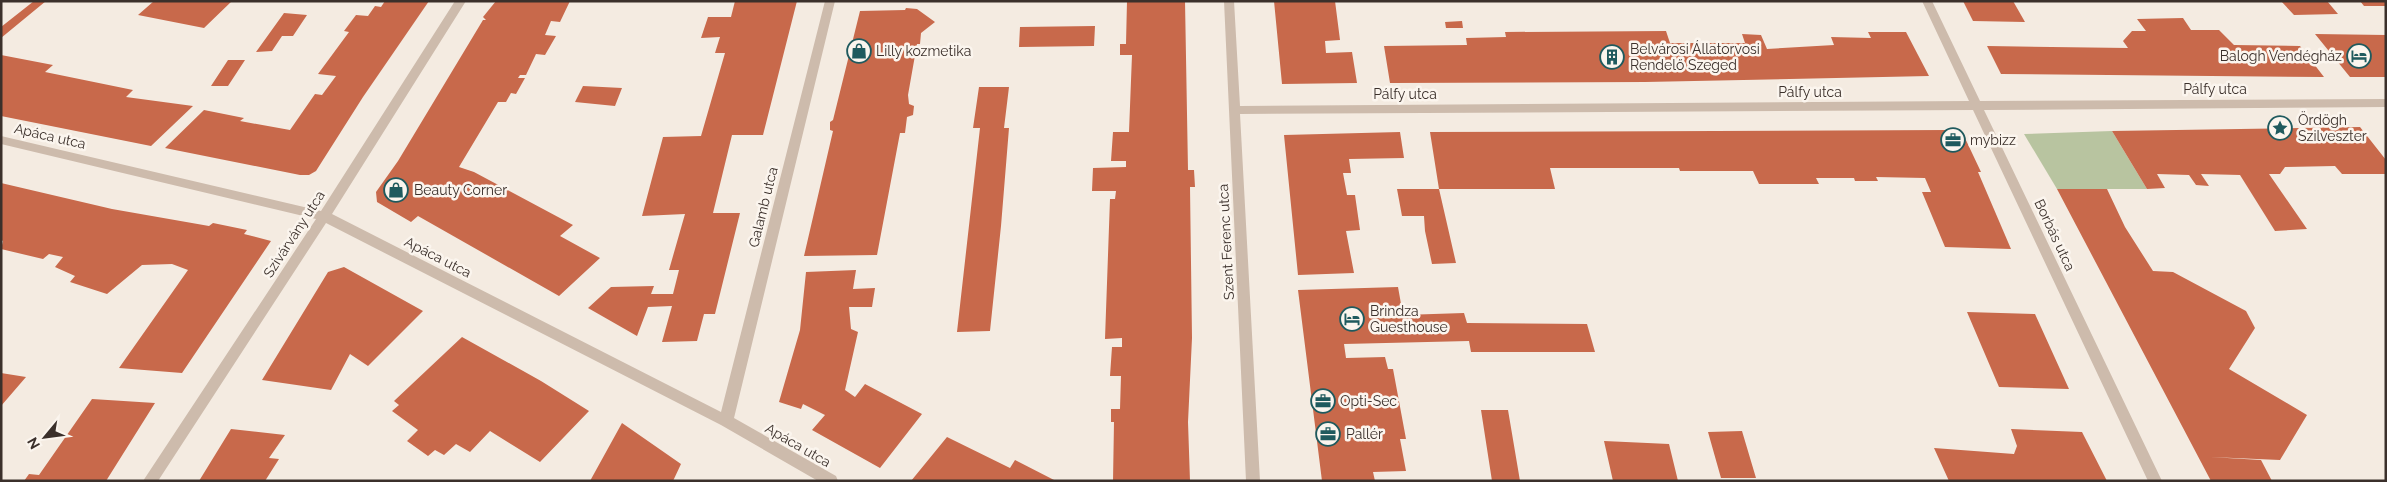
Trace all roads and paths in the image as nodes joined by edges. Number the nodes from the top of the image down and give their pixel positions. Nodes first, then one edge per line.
1 (460, 1) edge
2 (830, 1) edge
3 (1229, 1) edge
4 (1928, 1) edge
5 (2386, 103) edge
6 (1977, 106) junction
7 (1235, 110) junction
8 (1, 140) edge
9 (324, 216) junction
10 (726, 421) junction
11 (150, 481) edge
12 (831, 481) edge
13 (1253, 481) edge
14 (2155, 481) edge

1 - 9 street, Szivárvány utca
2 - 10 street, Galamb utca
3 - 7 street, Szent Ferenc utca
4 - 6 street, Borbás utca
5 - 6 street, Pálfy utca
6 - 7 street, Pálfy utca
6 - 14 street, Borbás utca
7 - 13 street, Szent Ferenc utca
8 - 9 street, Apáca utca
9 - 10 street, Apáca utca
9 - 11 street, Szivárvány utca
10 - 12 street, Apáca utca

